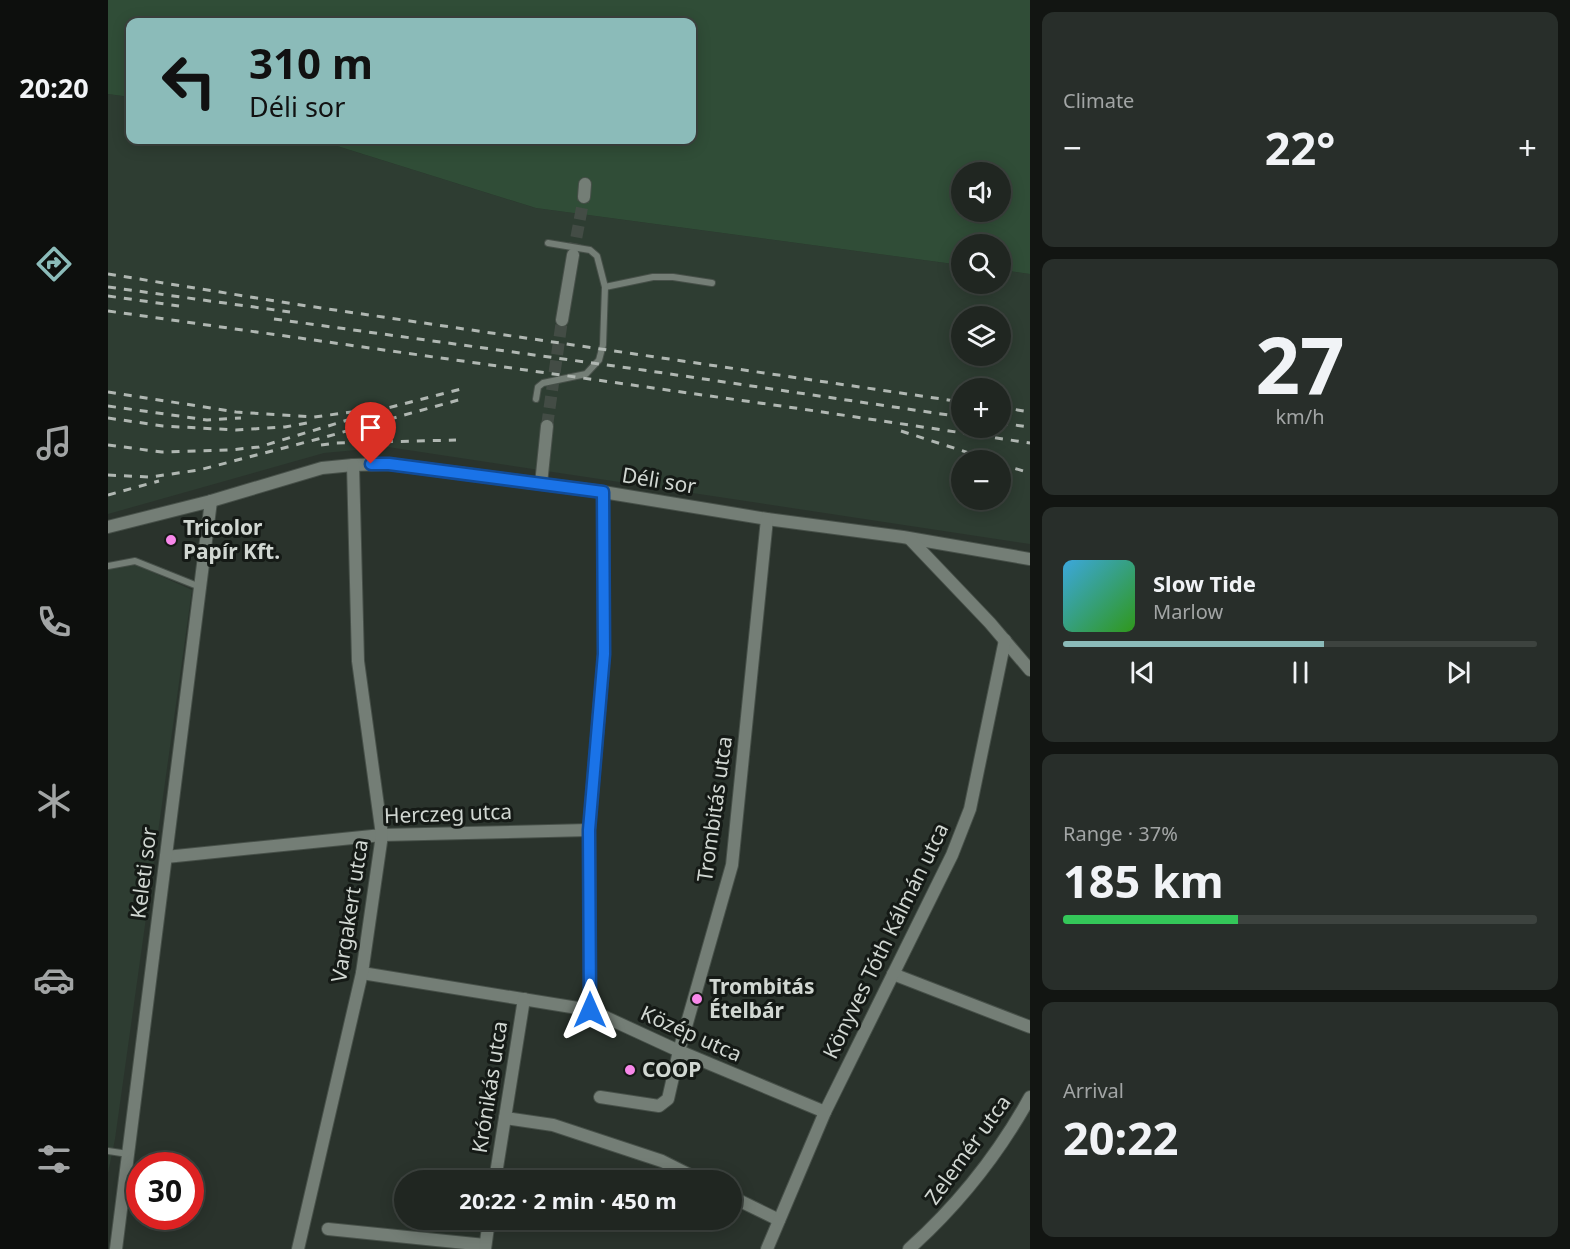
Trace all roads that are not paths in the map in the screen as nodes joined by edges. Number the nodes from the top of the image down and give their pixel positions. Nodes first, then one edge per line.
1 (548, 243) dead end
2 (573, 255) tunnel mouth
3 (712, 283) dead end
4 (605, 287) junction
5 (562, 320) tunnel mouth
6 (536, 399) dead end
7 (547, 426) tunnel mouth
8 (353, 465) junction
9 (541, 484) junction
10 (603, 492) junction
11 (211, 501) junction
12 (767, 519) junction
13 (108, 527) edge
14 (910, 539) junction
15 (1030, 559) edge
16 (108, 566) edge
17 (200, 587) junction
18 (1005, 640) junction
19 (1030, 670) edge
20 (589, 830) junction
21 (382, 835) junction
22 (166, 857) junction
23 (362, 973) junction
24 (893, 974) junction
25 (524, 999) junction
26 (590, 1010) junction
27 (1030, 1028) edge
28 (679, 1051) junction
29 (1030, 1097) edge
30 (600, 1098) dead end
31 (825, 1112) junction
32 (505, 1118) junction
33 (108, 1151) edge
34 (129, 1152) edge
35 (126, 1154) edge
36 (497, 1170) edge
37 (680, 1170) edge
38 (126, 1176) edge
39 (742, 1202) edge
40 (779, 1220) junction
41 (328, 1229) dead end
42 (488, 1230) edge
43 (485, 1247) edge
44 (116, 1249) edge
45 (298, 1249) edge
46 (767, 1249) edge
47 (909, 1249) edge

1 - 4 lane
2 - 5 street
3 - 4 lane
4 - 6 lane
7 - 9 street
8 - 9 street, Déli sor
8 - 11 street, Déli sor
8 - 21 street, Vargakert utca
9 - 10 street, Déli sor
10 - 12 street, Déli sor
10 - 20 street
11 - 13 street, Déli sor
11 - 17 street, Keleti sor
12 - 14 street, Déli sor
12 - 28 street, Trombitás utca
14 - 15 street, Déli sor
14 - 18 street
16 - 17 lane
17 - 22 street, Keleti sor
18 - 19 street
18 - 24 street, Könyves Tóth Kálmán utca
20 - 21 street, Herczeg utca
20 - 26 street
21 - 22 street, Herczeg utca
21 - 23 street, Vargakert utca
22 - 34 street, Keleti sor
23 - 25 street, Közép utca
23 - 45 street, Vargakert utca
24 - 27 street
24 - 31 street, Könyves Tóth Kálmán utca
25 - 26 street, Közép utca
25 - 32 street, Krónikás utca
26 - 28 street, Közép utca
28 - 30 street, Trombitás utca
28 - 31 street, Közép utca
29 - 47 street, Zelemér utca
31 - 40 street, Könyves Tóth Kálmán utca
32 - 36 street, Krónikás utca
32 - 37 street
33 - 35 lane
38 - 44 street, Keleti sor
39 - 40 street
40 - 46 street, Könyves Tóth Kálmán utca
41 - 43 street
42 - 43 street

